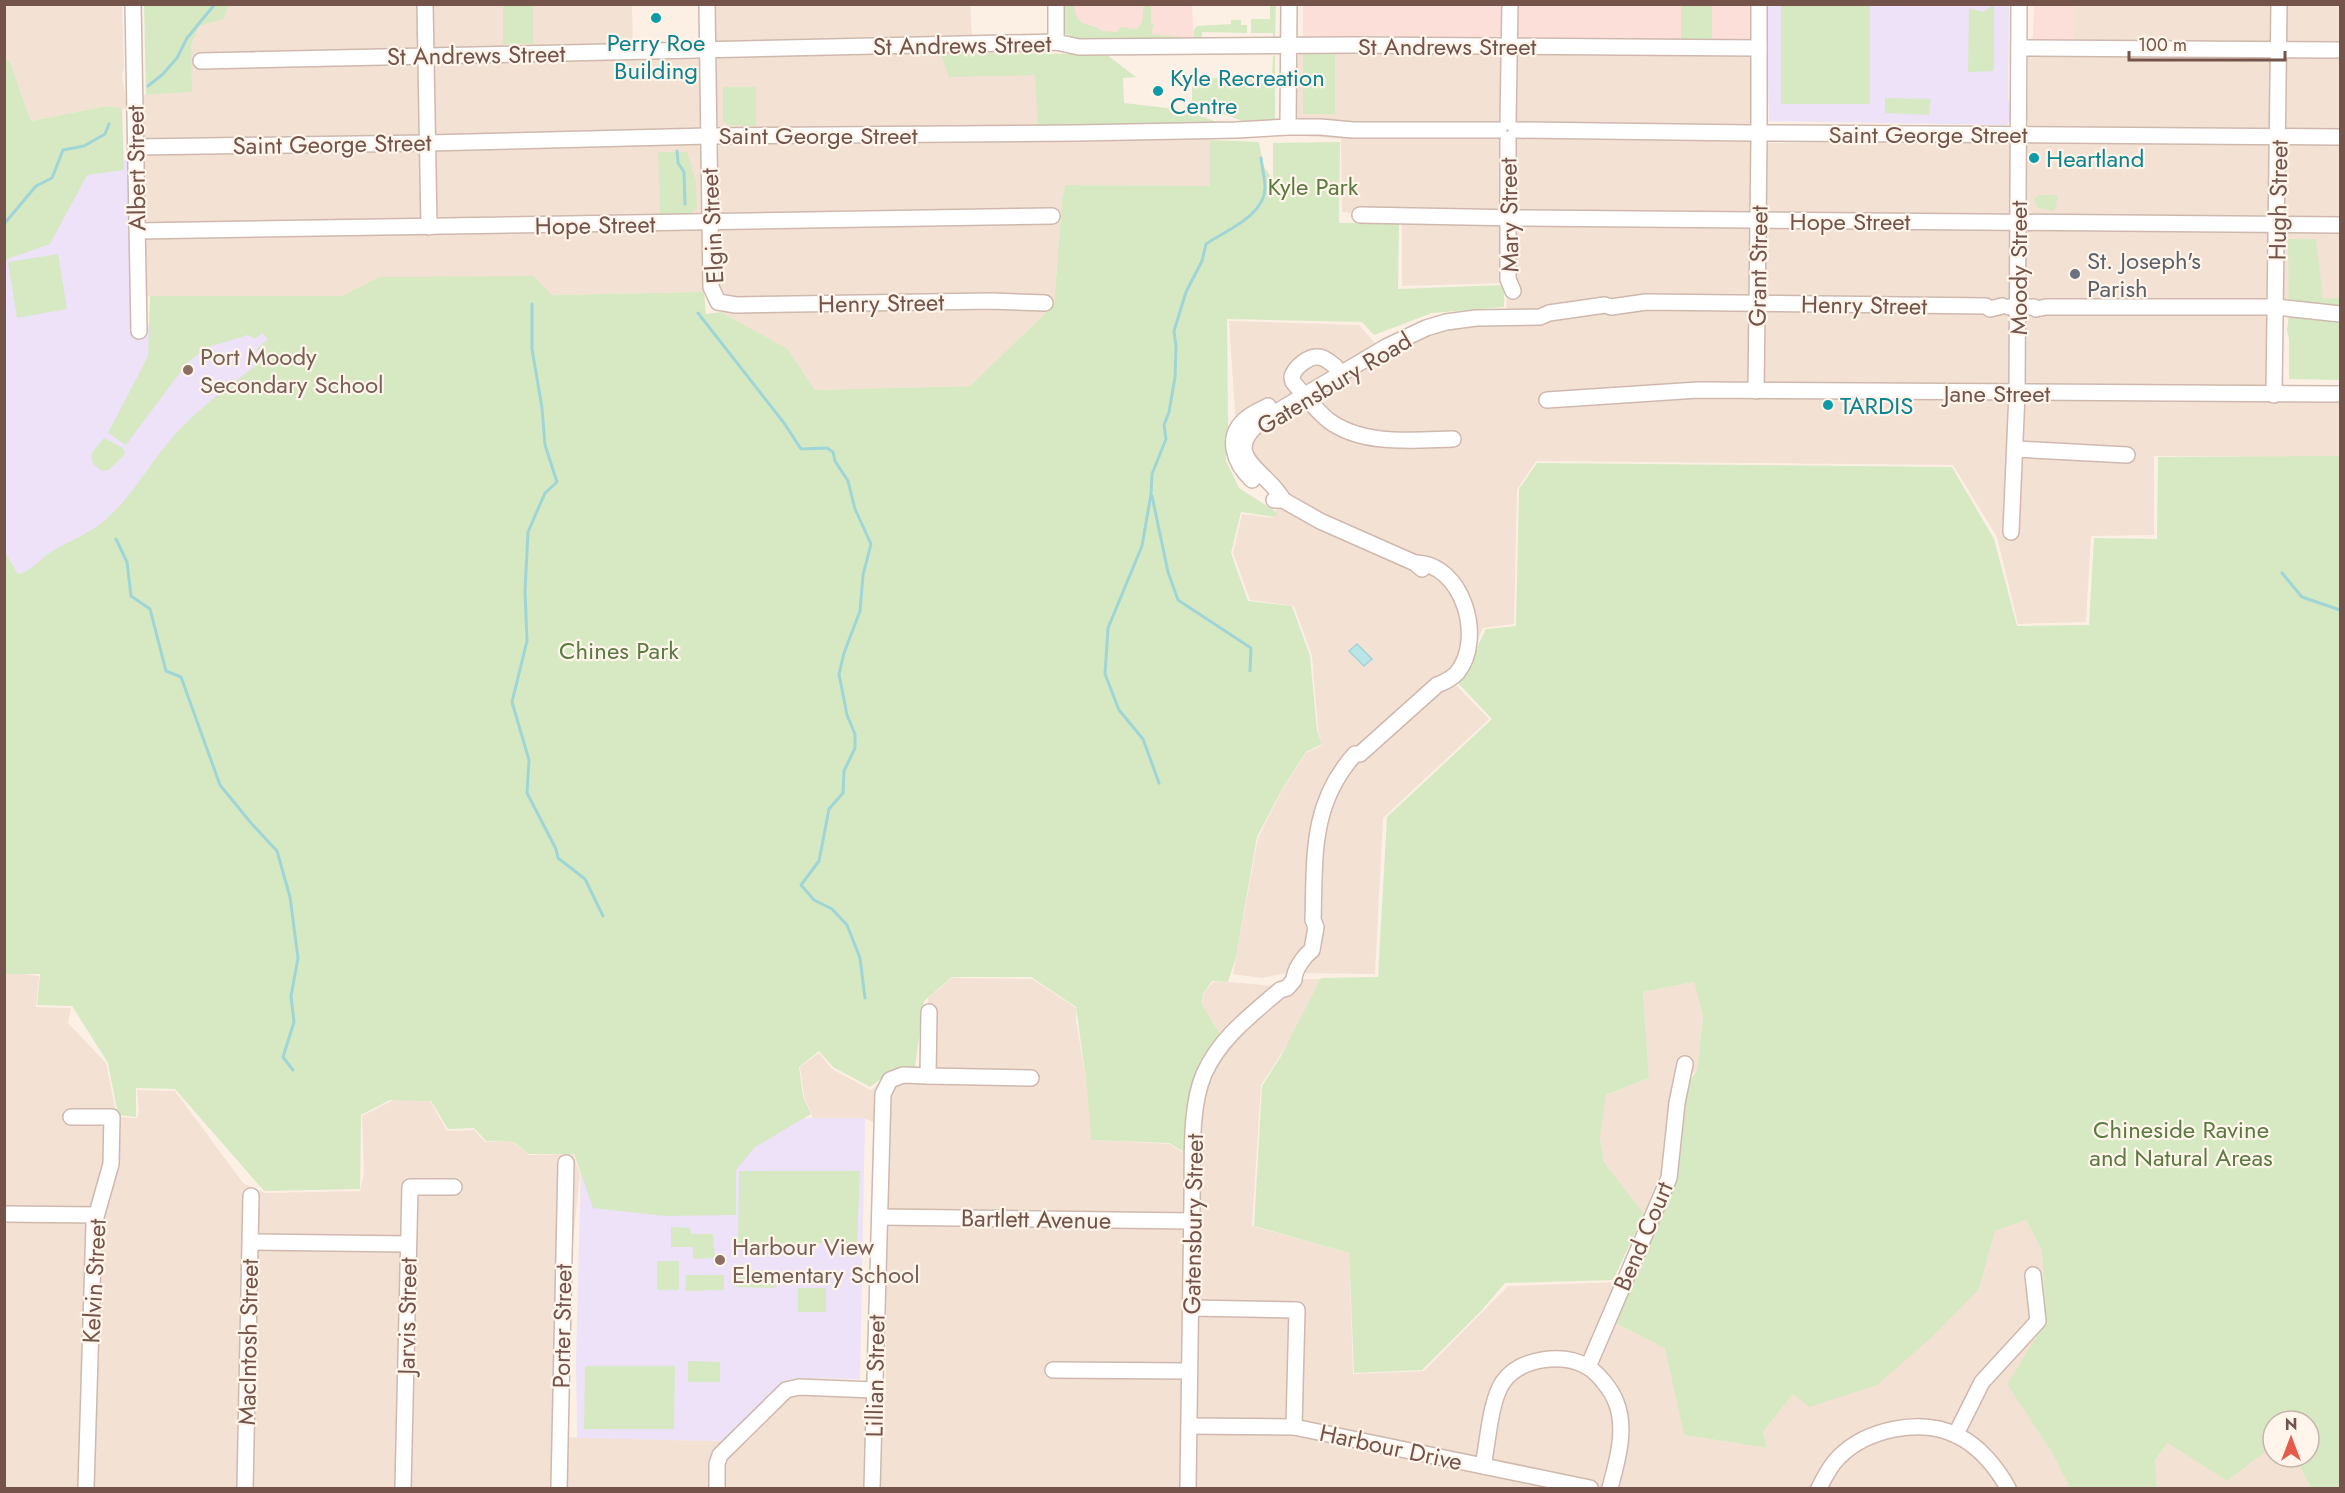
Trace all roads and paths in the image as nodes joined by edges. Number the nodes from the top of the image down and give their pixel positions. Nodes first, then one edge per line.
1 (133, 4) edge
2 (425, 4) edge
3 (707, 4) edge
4 (1056, 4) edge
5 (1288, 4) edge
6 (1510, 4) edge
7 (1759, 4) edge
8 (2019, 4) edge
9 (2279, 4) edge
10 (1056, 42) junction
11 (1287, 46) junction
12 (1509, 46) junction
13 (1759, 48) junction
14 (2019, 48) junction
15 (2279, 49) junction
16 (708, 50) junction
17 (2340, 50) edge
18 (425, 56) junction
19 (201, 61) dead end
20 (1288, 127) junction
21 (1508, 130) junction
22 (1759, 133) junction
23 (2019, 135) junction
24 (709, 136) junction
25 (2278, 136) junction
26 (2340, 137) edge
27 (428, 143) junction
28 (135, 147) junction
29 (1360, 215) dead end
30 (1053, 216) dead end
31 (1509, 217) junction
32 (1759, 220) junction
33 (2018, 221) junction
34 (710, 223) junction
35 (2278, 224) junction
36 (2340, 225) edge
37 (429, 227) junction
38 (138, 231) junction
39 (1513, 291) dead end
40 (718, 302) joint
41 (1045, 303) dead end
42 (1635, 303) joint
43 (1758, 303) junction
44 (2033, 307) junction
45 (2276, 307) junction
46 (2340, 314) edge
47 (1426, 328) junction
48 (139, 331) dead end
49 (1302, 392) junction
50 (1756, 392) junction
51 (2017, 393) junction
52 (2340, 394) edge
53 (2274, 395) junction
54 (1547, 400) dead end
55 (1453, 440) dead end
56 (2016, 449) junction
57 (2127, 455) dead end
58 (2012, 532) dead end
59 (1280, 990) joint
60 (929, 1012) dead end
61 (1685, 1064) dead end
62 (928, 1076) junction
63 (1031, 1078) dead end
64 (70, 1117) dead end
65 (566, 1163) dead end
66 (454, 1187) dead end
67 (251, 1196) dead end
68 (4, 1214) edge
69 (96, 1215) junction
70 (880, 1217) junction
71 (1192, 1221) junction
72 (251, 1242) junction
73 (408, 1244) junction
74 (2033, 1275) dead end
75 (1191, 1308) junction
76 (1588, 1367) junction
77 (1053, 1370) dead end
78 (1189, 1371) junction
79 (874, 1390) junction
80 (1190, 1426) junction
81 (1294, 1427) junction
82 (1956, 1434) junction
83 (1483, 1466) junction
84 (1566, 1486) edge
85 (86, 1488) edge
86 (245, 1488) edge
87 (403, 1488) edge
88 (559, 1488) edge
89 (717, 1488) edge
90 (872, 1488) edge
91 (1188, 1488) edge
92 (1590, 1488) edge
93 (1610, 1488) edge
94 (1819, 1488) edge
95 (2008, 1488) edge

1 - 28 street, Albert Street
2 - 18 street
3 - 16 street, Elgin Street
4 - 10 street
5 - 11 street
6 - 12 street, Mary Street
7 - 13 street, Grant Street
8 - 14 street, Moody Street
9 - 15 street, Hugh Street
10 - 11 street, St Andrews Street
10 - 16 street, St Andrews Street
11 - 12 street, St Andrews Street
11 - 20 street
12 - 13 street, St Andrews Street
12 - 21 street, Mary Street
13 - 22 street, Grant Street
14 - 15 street
14 - 23 street, Moody Street
15 - 17 street
15 - 25 street, Hugh Street
16 - 18 street, St Andrews Street
16 - 24 street, Elgin Street
18 - 19 street, St Andrews Street
18 - 27 street
20 - 21 street, Saint George Street
20 - 24 street, Saint George Street
21 - 22 street, Saint George Street
21 - 31 street, Mary Street
22 - 23 street, Saint George Street
22 - 32 street, Grant Street
23 - 25 street, Saint George Street
23 - 33 street, Moody Street
24 - 27 street, Saint George Street
24 - 34 street, Elgin Street
25 - 26 street, Saint George Street
25 - 35 street, Hugh Street
27 - 28 street, Saint George Street
27 - 37 street
28 - 38 street, Albert Street
29 - 31 street, Hope Street
30 - 34 street, Hope Street
31 - 32 street, Hope Street
31 - 39 street, Mary Street
32 - 33 street, Hope Street
32 - 43 street, Grant Street
33 - 35 street, Hope Street
33 - 44 street, Moody Street
34 - 37 street, Hope Street
34 - 40 street, Elgin Street
35 - 36 street, Hope Street
35 - 45 street, Hugh Street
37 - 38 street, Hope Street
38 - 48 street, Albert Street
40 - 41 street, Henry Street
42 - 43 street, Henry Street
42 - 47 street, Gatensbury Road
43 - 44 street, Henry Street
43 - 50 street, Grant Street
44 - 45 street, Henry Street
44 - 51 street, Moody Street
45 - 46 street, Henry Street
45 - 53 street, Hugh Street
47 - 49 street, Gatensbury Road
47 - 49 street, Gatensbury Road
49 - 55 street
49 - 59 street, Gatensbury Road
50 - 51 street, Jane Street
50 - 54 street, Jane Street
51 - 53 street, Jane Street
51 - 56 street, Moody Street
52 - 53 street, Jane Street
56 - 57 street
56 - 58 street, Moody Street
59 - 71 street, Gatensbury Street
60 - 62 street
61 - 76 street, Bend Court
62 - 63 street
62 - 70 street, Lillian Street
64 - 69 street, Kelvin Street
65 - 88 street, Porter Street
66 - 73 street, Jarvis Street
67 - 72 street, MacIntosh Street
68 - 69 street
69 - 85 street, Kelvin Street
70 - 71 street, Bartlett Avenue
70 - 79 street, Lillian Street
71 - 75 street, Gatensbury Street
72 - 73 street
72 - 86 street, MacIntosh Street
73 - 87 street, Jarvis Street
74 - 82 street
75 - 78 street, Gatensbury Street
75 - 81 street
76 - 83 street
76 - 93 street
77 - 78 street
78 - 80 street, Gatensbury Street
79 - 89 street
79 - 90 street, Lillian Street
80 - 81 street, Harbour Drive
80 - 91 street, Gatensbury Street
81 - 83 street, Harbour Drive
82 - 94 street
82 - 95 street
83 - 84 street, Harbour Drive
84 - 92 street, Harbour Drive

